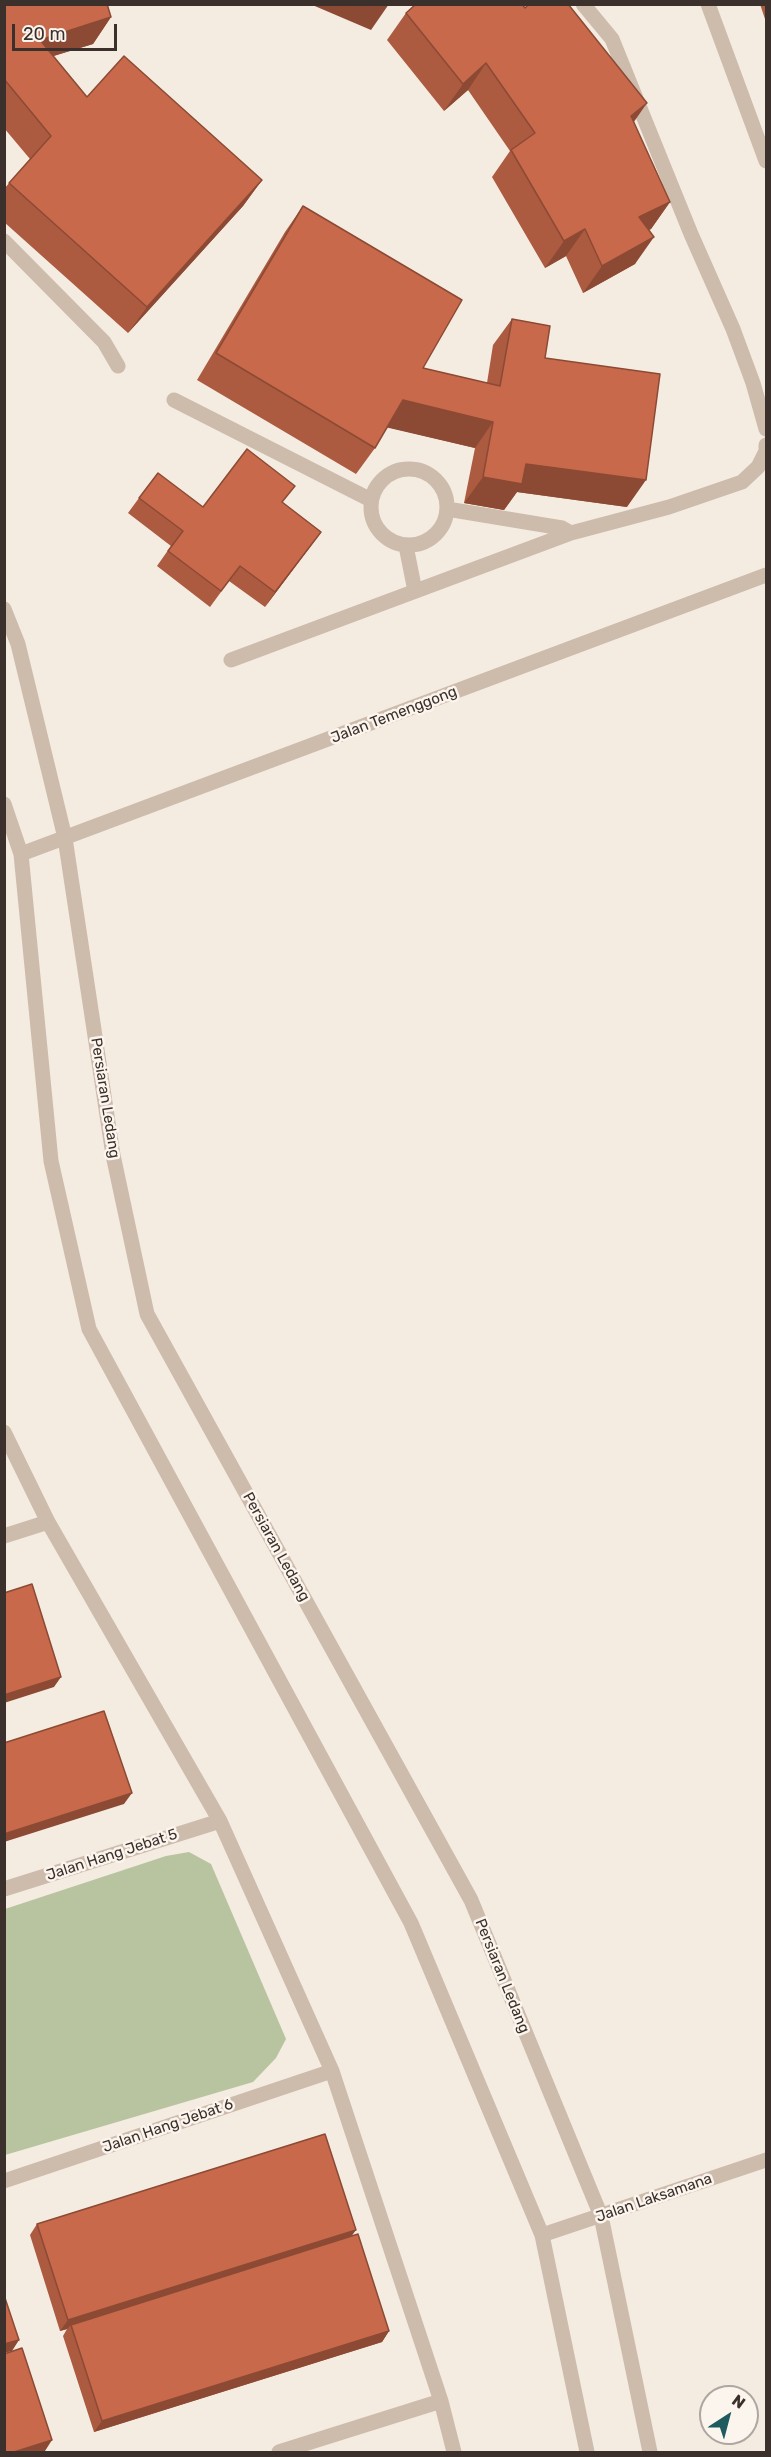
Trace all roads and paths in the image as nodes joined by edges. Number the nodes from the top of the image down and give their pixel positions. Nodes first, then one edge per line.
1 (583, 4) edge
2 (708, 4) edge
3 (766, 161) edge
4 (4, 241) edge
5 (118, 366) dead end
6 (174, 400) dead end
7 (766, 429) edge
8 (766, 445) edge
9 (371, 500) junction
10 (447, 509) junction
11 (571, 533) junction
12 (406, 546) junction
13 (766, 575) edge
14 (415, 591) junction
15 (4, 609) edge
16 (231, 660) dead end
17 (4, 804) edge
18 (65, 838) junction
19 (21, 854) junction
20 (4, 1432) edge
21 (48, 1522) junction
22 (4, 1536) edge
23 (220, 1821) junction
24 (4, 1889) edge
25 (332, 2071) junction
26 (766, 2160) edge
27 (4, 2181) edge
28 (601, 2216) junction
29 (542, 2235) junction
30 (441, 2401) junction
31 (279, 2452) edge
32 (454, 2452) edge
33 (587, 2452) edge
34 (650, 2452) edge

1 - 7 street
2 - 3 street
4 - 5 street
6 - 9 street
8 - 11 street
9 - 10 street
9 - 12 street
10 - 11 street
10 - 12 street
11 - 14 street
12 - 14 street
13 - 18 street, Jalan Temenggong
14 - 16 street
15 - 18 street, Persiaran Ledang
17 - 19 street
18 - 19 street, Jalan Temenggong
18 - 28 street, Persiaran Ledang
19 - 29 street
20 - 21 street
21 - 22 street
21 - 23 street
23 - 24 street, Jalan Hang Jebat 5
23 - 25 street
25 - 27 street, Jalan Hang Jebat 6
25 - 30 street
26 - 28 street, Jalan Laksamana
28 - 29 street, Jalan Laksamana
28 - 34 street, Persiaran Ledang
29 - 33 street
30 - 31 street
30 - 32 street

